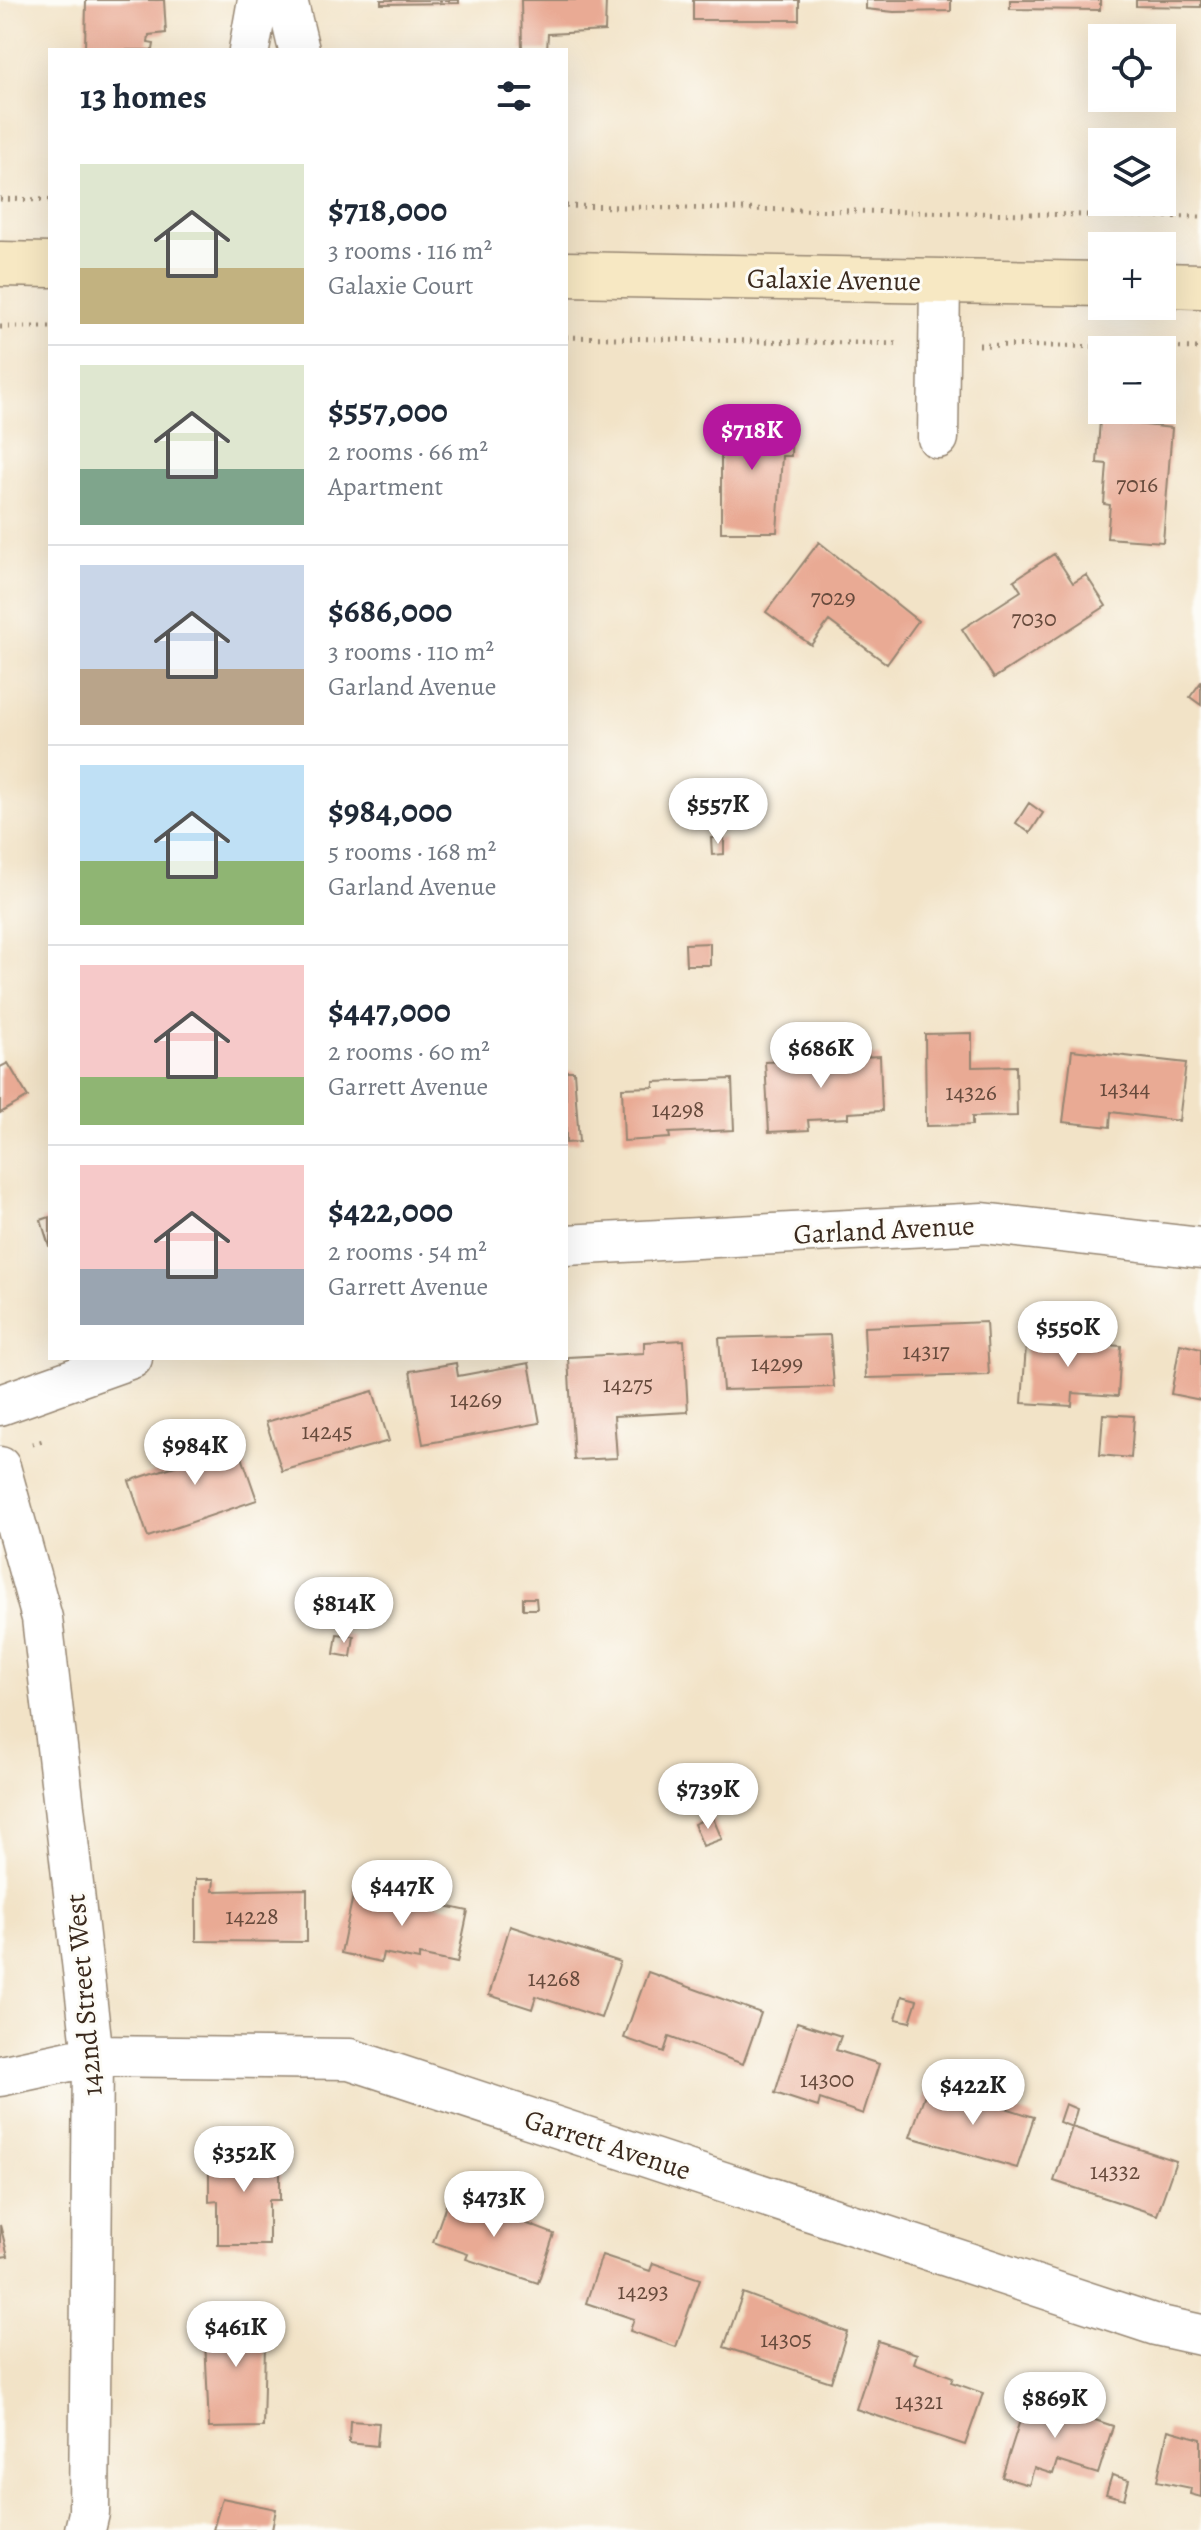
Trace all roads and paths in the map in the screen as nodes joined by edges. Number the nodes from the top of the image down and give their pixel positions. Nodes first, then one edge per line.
1 (258, 0) edge
2 (287, 0) edge
3 (249, 48) edge
4 (299, 48) edge
5 (0, 199) edge
6 (48, 200) edge
7 (568, 206) edge
8 (1201, 217) edge
9 (0, 264) edge
10 (48, 265) edge
11 (568, 274) edge
12 (940, 281) junction
13 (1088, 284) edge
14 (1176, 285) edge
15 (1201, 286) edge
16 (0, 327) edge
17 (48, 327) edge
18 (568, 337) edge
19 (939, 345) junction
20 (1201, 348) edge
21 (938, 438) dead end
22 (568, 1245) edge
23 (1201, 1248) edge
24 (126, 1360) edge
25 (0, 1405) edge
26 (0, 1467) edge
27 (93, 2056) junction
28 (0, 2076) edge
29 (1201, 2335) edge
30 (85, 2530) edge

1 - 3 street
2 - 4 street
5 - 6 path
7 - 8 path
9 - 10 street
11 - 12 street, Galaxie Avenue
12 - 13 street, Galaxie Avenue
12 - 19 street
14 - 15 street
16 - 17 path
18 - 19 path
19 - 20 path
19 - 21 street
22 - 23 street, Garland Avenue
24 - 25 street
26 - 27 street, 142nd Street West
27 - 28 street, Garrett Avenue
27 - 29 street, Garrett Avenue
27 - 30 street, 142nd Street West

